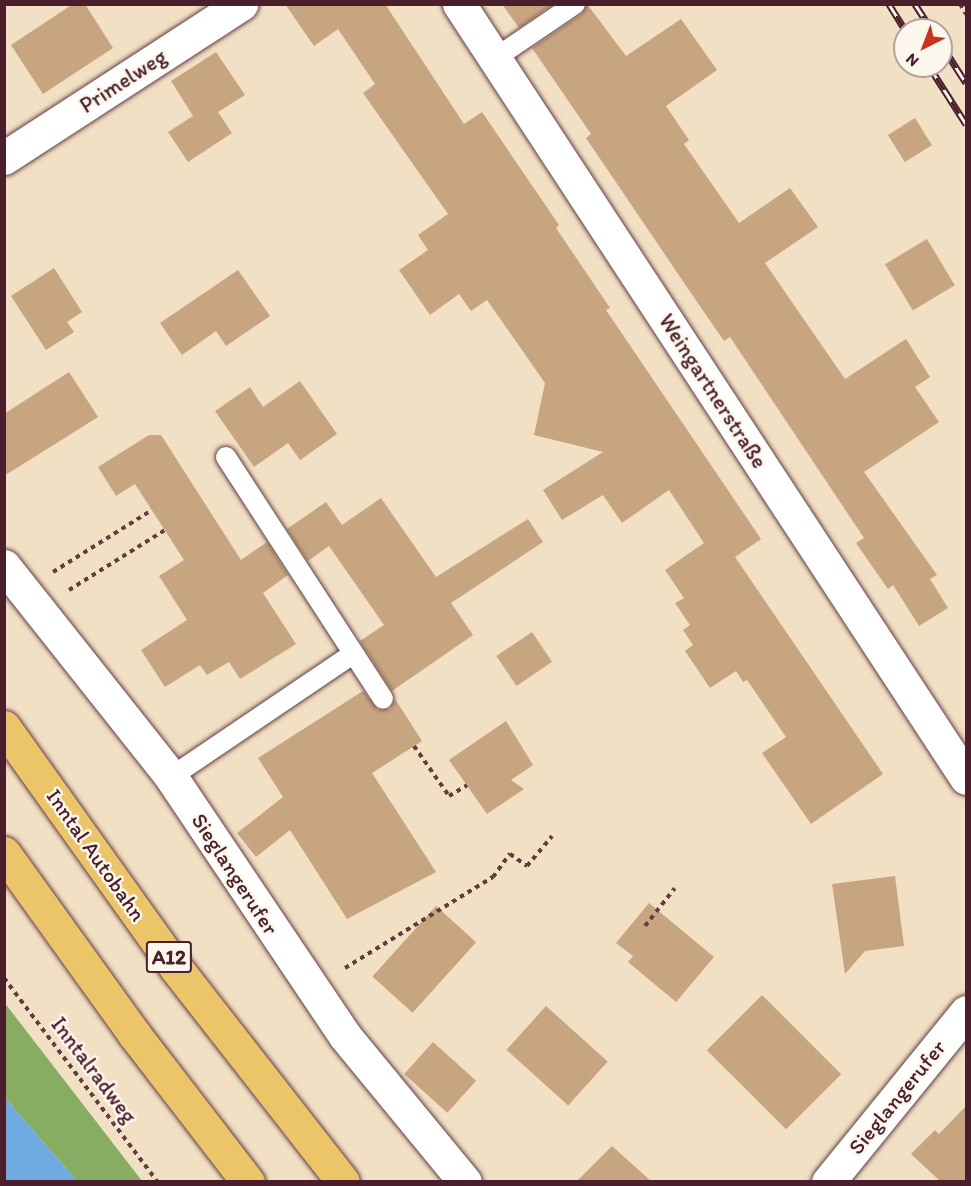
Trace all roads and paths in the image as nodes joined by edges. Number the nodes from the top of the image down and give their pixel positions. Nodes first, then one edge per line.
1 (241, 4) edge
2 (459, 4) edge
3 (575, 4) edge
4 (960, 4) edge
5 (966, 14) edge
6 (494, 59) junction
7 (4, 158) edge
8 (226, 457) dead end
9 (152, 510) dead end
10 (165, 530) dead end
11 (22, 588) edge
12 (353, 654) junction
13 (383, 699) dead end
14 (4, 727) edge
15 (414, 746) dead end
16 (171, 777) junction
17 (966, 778) edge
18 (467, 785) dead end
19 (552, 836) dead end
20 (4, 853) edge
21 (675, 888) dead end
22 (645, 926) dead end
23 (4, 978) edge
24 (311, 990) junction
25 (966, 1012) edge
26 (158, 1182) edge
27 (248, 1182) edge
28 (343, 1182) edge
29 (465, 1182) edge
30 (828, 1182) edge

1 - 7 street, Primelweg
2 - 6 street, Weingartnerstraße
3 - 6 lane
4 - 5 path
6 - 17 street, Weingartnerstraße
8 - 12 lane
9 - 11 path
10 - 11 path
11 - 16 street, Sieglangerufer
12 - 13 lane
12 - 16 lane
14 - 28 highway, Inntal Autobahn / A12
15 - 18 path
16 - 24 street, Sieglangerufer
19 - 24 path
20 - 27 highway
21 - 22 path
23 - 26 path, Inntalradweg
24 - 29 street, Sieglangerufer
25 - 30 street, Sieglangerufer

